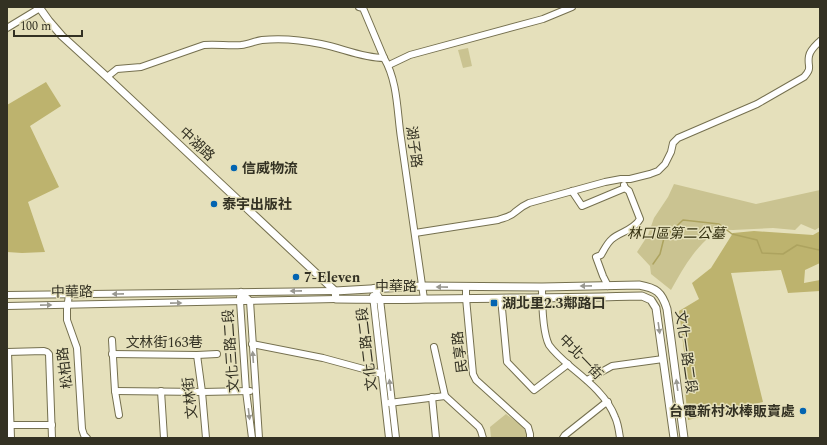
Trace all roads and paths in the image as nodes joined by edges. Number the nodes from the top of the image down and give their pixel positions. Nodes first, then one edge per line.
1 (359, 7) edge
2 (572, 7) edge
3 (39, 8) edge
4 (7, 28) edge
5 (820, 41) edge
6 (384, 58) junction
7 (389, 65) junction
8 (107, 77) junction
9 (621, 179) junction
10 (625, 188) junction
11 (572, 191) junction
12 (414, 233) junction
13 (639, 285) joint
14 (422, 286) junction
15 (608, 286) junction
16 (466, 287) junction
17 (542, 287) junction
18 (374, 288) junction
19 (335, 291) junction
20 (241, 292) junction
21 (7, 295) edge
22 (69, 295) junction
23 (642, 296) joint
24 (466, 298) junction
25 (501, 298) junction
26 (542, 298) junction
27 (376, 299) junction
28 (424, 299) junction
29 (336, 300) junction
30 (240, 301) junction
31 (250, 301) junction
32 (68, 305) junction
33 (7, 306) edge
34 (112, 340) dead end
35 (252, 344) junction
36 (434, 347) dead end
37 (8, 352) edge
38 (112, 354) junction
39 (216, 354) dead end
40 (197, 355) junction
41 (663, 359) junction
42 (568, 364) junction
43 (382, 374) junction
44 (586, 380) junction
45 (255, 390) junction
46 (115, 391) junction
47 (161, 391) junction
48 (246, 391) junction
49 (202, 392) junction
50 (445, 396) junction
51 (432, 397) junction
52 (608, 402) junction
53 (392, 403) junction
54 (385, 404) junction
55 (119, 415) dead end
56 (9, 425) edge
57 (52, 425) junction
58 (11, 438) edge
59 (52, 438) edge
60 (87, 438) edge
61 (164, 438) edge
62 (206, 438) edge
63 (252, 438) edge
64 (258, 438) edge
65 (389, 438) edge
66 (396, 438) edge
67 (436, 438) edge
68 (483, 438) edge
69 (530, 438) edge
70 (563, 438) edge
71 (620, 438) edge
72 (674, 438) edge
73 (684, 438) edge

1 - 6 street, 湖子路
2 - 7 street
3 - 4 street
3 - 8 main road, 中湖路
5 - 9 street
6 - 7 street, 湖子路
6 - 8 street
7 - 12 street, 湖子路
8 - 19 main road, 中湖路
9 - 10 street
9 - 11 street
10 - 11 street
10 - 15 street
11 - 12 street
12 - 14 street, 湖子路
13 - 15 main road, 中華路
73 -> 13 main road, 文化一路二段
16 -> 14 main road, 中華路
14 - 18 main road, 中華路
14 - 28 street, 湖子路
15 -> 17 main road, 中華路
16 - 17 main road, 中華路
16 - 24 street, 民享路
17 - 26 street, 中北一街
18 - 19 main road, 中華路
18 - 27 street, 文化二路二段
19 -> 20 street, 中華路
19 - 29 main road
20 -> 22 street, 中華路
20 - 30 street, 文化三路二段
20 - 31 street, 文化三路二段
21 - 22 street, 中華路
22 - 32 street, 松柏路
23 - 26 main road, 中華路
23 -> 41 main road, 文化一路二段
24 - 25 main road, 中華路
24 - 28 main road, 中華路
24 - 69 street, 民享路
25 - 26 main road, 中華路
25 - 42 street
26 - 42 street, 中北一街
27 - 28 main road, 中華路
27 - 29 main road, 中華路
27 - 43 street, 文化二路二段
53 -> 27 street, 文化二路二段
29 - 31 street, 中華路
30 - 31 street, 中華路
32 -> 30 street, 中華路
30 - 48 street, 文化三路二段
31 - 35 street, 文化三路二段
33 -> 32 street, 中華路
32 - 60 street, 松柏路
34 - 38 street
35 - 43 street
45 -> 35 street, 文化三路二段
36 - 50 street
37 - 56 street
37 - 57 street
38 - 40 street, 文林街163巷
38 - 46 street
39 - 40 street, 文林街163巷
40 - 49 street, 文林街
41 - 44 street
41 - 72 main road, 文化一路二段
42 - 44 street, 中北一街
43 - 54 street, 文化二路二段
44 - 52 street, 中北一街
45 - 48 street
45 - 64 street, 文化三路二段
46 - 47 street
46 - 55 street
47 - 49 street
47 - 61 street
48 - 49 street
48 -> 63 street, 文化三路二段
49 - 62 street, 文林街
50 - 51 street
50 - 68 street
51 - 53 street
51 - 67 street
52 - 70 street
52 - 71 street, 中北一街
53 - 54 street
53 - 66 street, 文化二路二段
54 - 65 street, 文化二路二段
56 - 57 street
56 - 58 street
57 - 59 street

